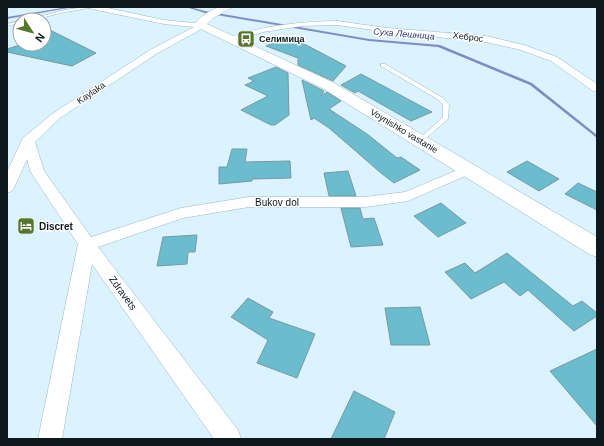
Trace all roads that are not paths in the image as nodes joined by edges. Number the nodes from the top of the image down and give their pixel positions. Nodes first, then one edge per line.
1 (92, 7) edge
2 (228, 7) edge
3 (52, 14) edge
4 (210, 18) junction
5 (233, 39) junction
6 (383, 65) dead end
7 (597, 88) edge
8 (28, 141) junction
9 (420, 141) junction
10 (468, 170) junction
11 (7, 188) edge
12 (87, 244) junction
13 (597, 248) edge
14 (50, 439) edge
15 (229, 439) edge

1 - 3 lane
1 - 4 street, Voynishko vastanie
2 - 4 street
4 - 5 street, Voynishko vastanie
4 - 8 street, Kaylaka
5 - 7 street, Хеброс
5 - 9 street, Voynishko vastanie
6 - 9 lane
8 - 11 street, Kaylaka
8 - 12 street, Zdravets
9 - 10 street, Voynishko vastanie
10 - 12 street, Bukov dol
10 - 13 street, Voynishko vastanie
12 - 14 street
12 - 15 street, Zdravets

